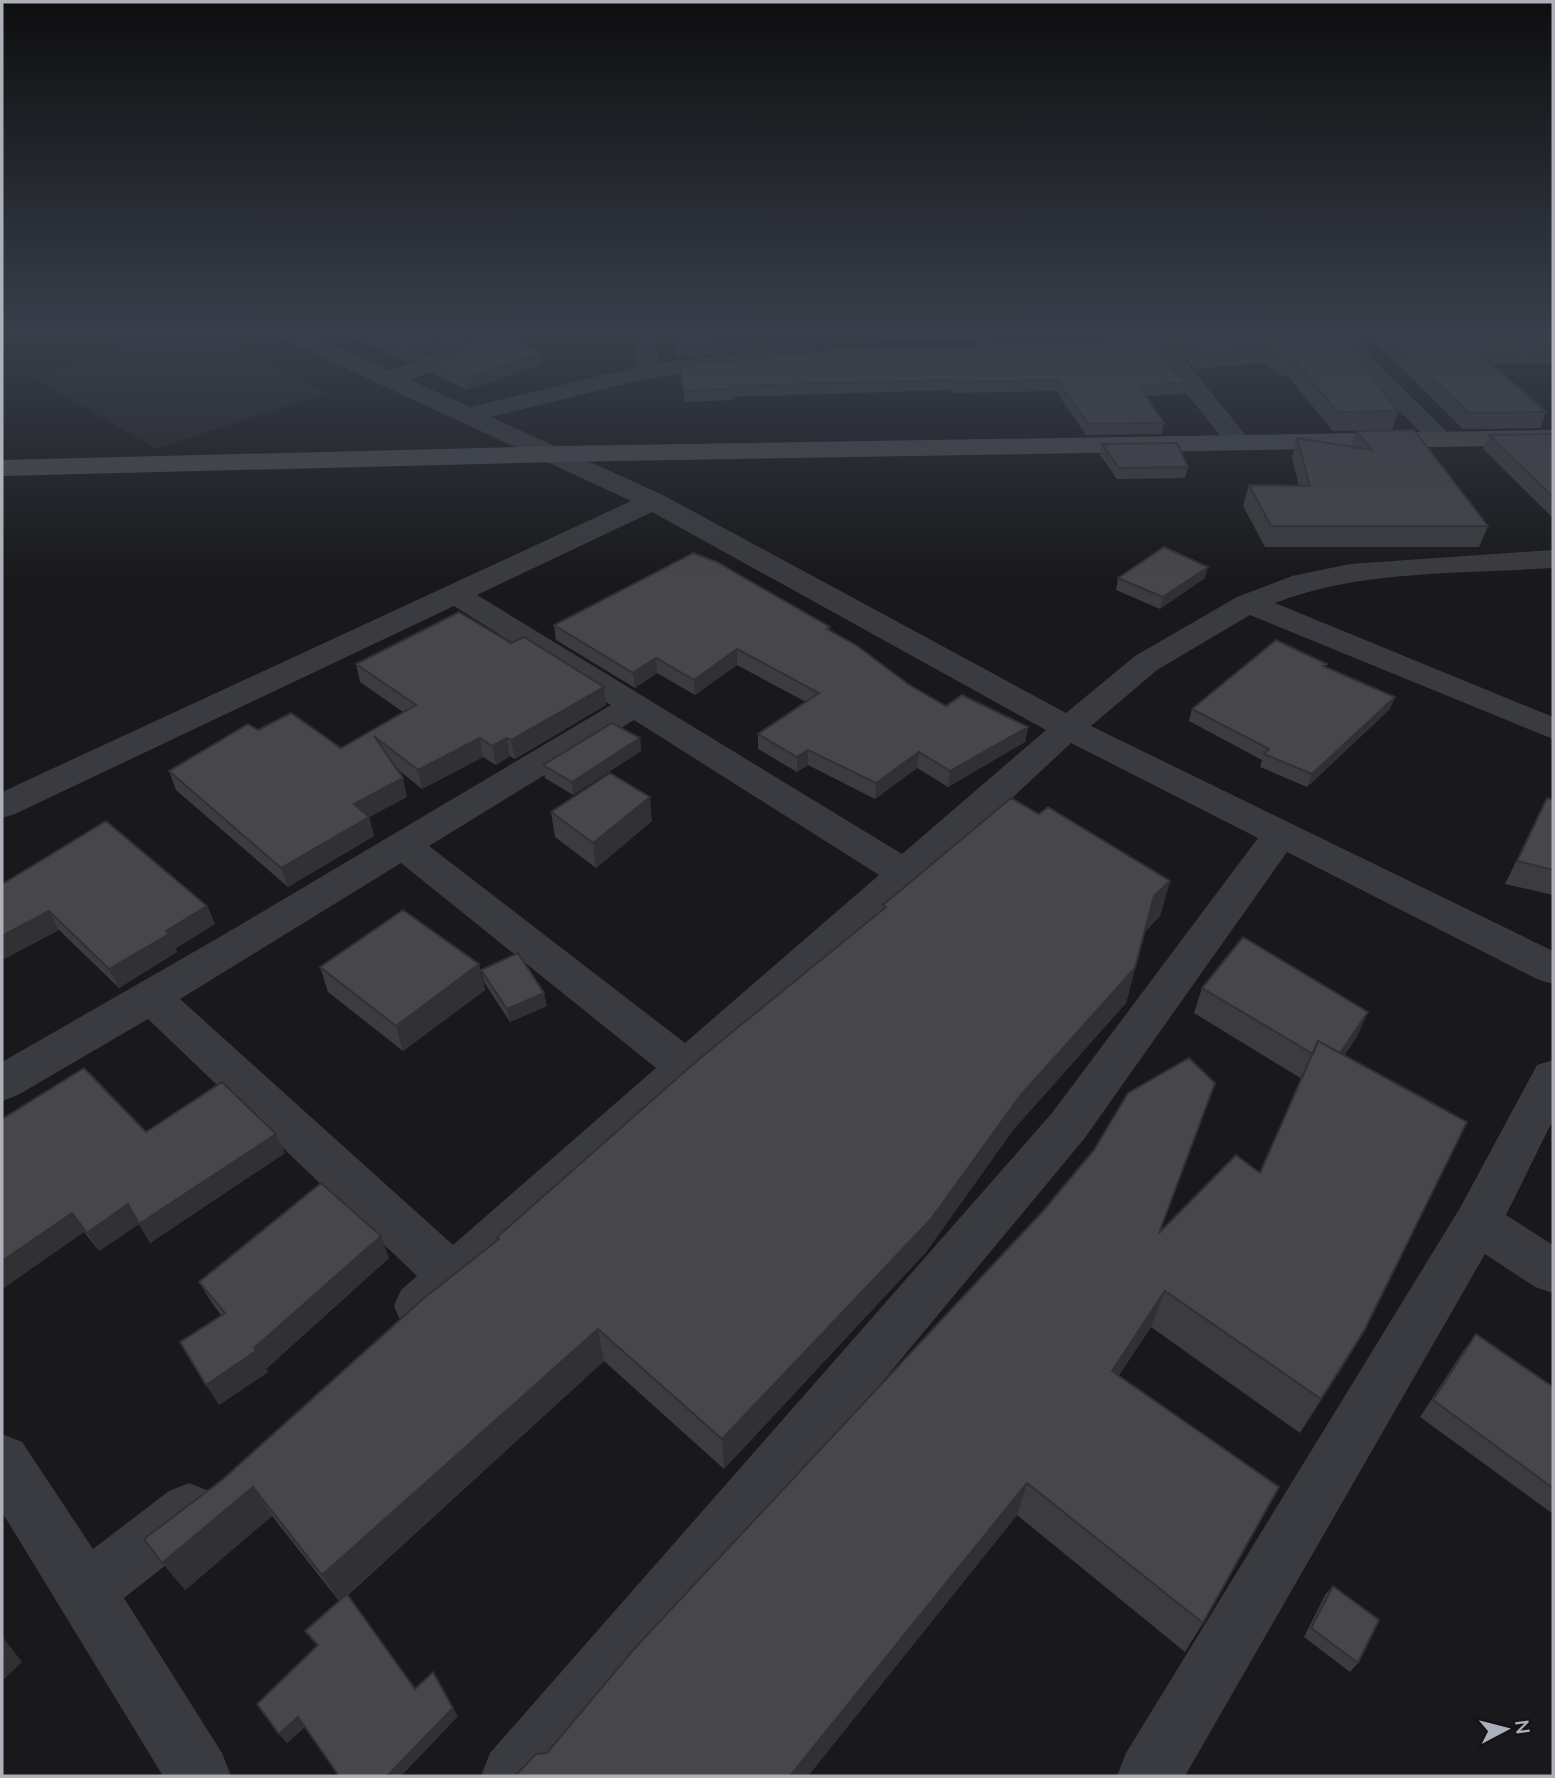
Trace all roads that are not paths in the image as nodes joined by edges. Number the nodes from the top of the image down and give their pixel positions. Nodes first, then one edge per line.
1 (469, 415) edge
2 (1217, 415) edge
3 (1418, 415) edge
4 (1440, 437) junction
5 (1553, 437) edge
6 (1239, 443) junction
7 (558, 454) junction
8 (2, 468) edge
9 (653, 501) junction
10 (1553, 559) edge
11 (457, 595) junction
12 (1248, 603) junction
13 (633, 706) junction
14 (1068, 728) junction
15 (1553, 729) edge
16 (2, 806) edge
17 (1281, 833) junction
18 (401, 844) junction
19 (907, 874) junction
20 (1553, 969) edge
21 (152, 998) junction
22 (687, 1069) junction
23 (1553, 1077) edge
24 (2, 1083) edge
25 (1477, 1223) junction
26 (1553, 1271) edge
27 (452, 1276) junction
28 (390, 1331) edge
29 (2, 1462) edge
30 (219, 1487) edge
31 (86, 1591) junction
32 (199, 1776) edge
33 (513, 1776) edge
34 (1149, 1776) edge

1 - 7 street
2 - 6 street
3 - 4 street
4 - 5 street
4 - 6 street
6 - 7 street
7 - 8 street
7 - 9 street
9 - 11 street
9 - 14 street
10 - 12 street
11 - 13 street
11 - 16 street
12 - 14 street
12 - 15 street
13 - 18 street
13 - 19 street
14 - 17 street
14 - 19 street
17 - 20 street
17 - 33 street
18 - 21 street
18 - 22 street
19 - 22 street
21 - 24 street
21 - 27 street
22 - 27 street
23 - 25 street
25 - 26 street
25 - 34 street
27 - 28 street
29 - 31 street
30 - 31 street
31 - 32 street

